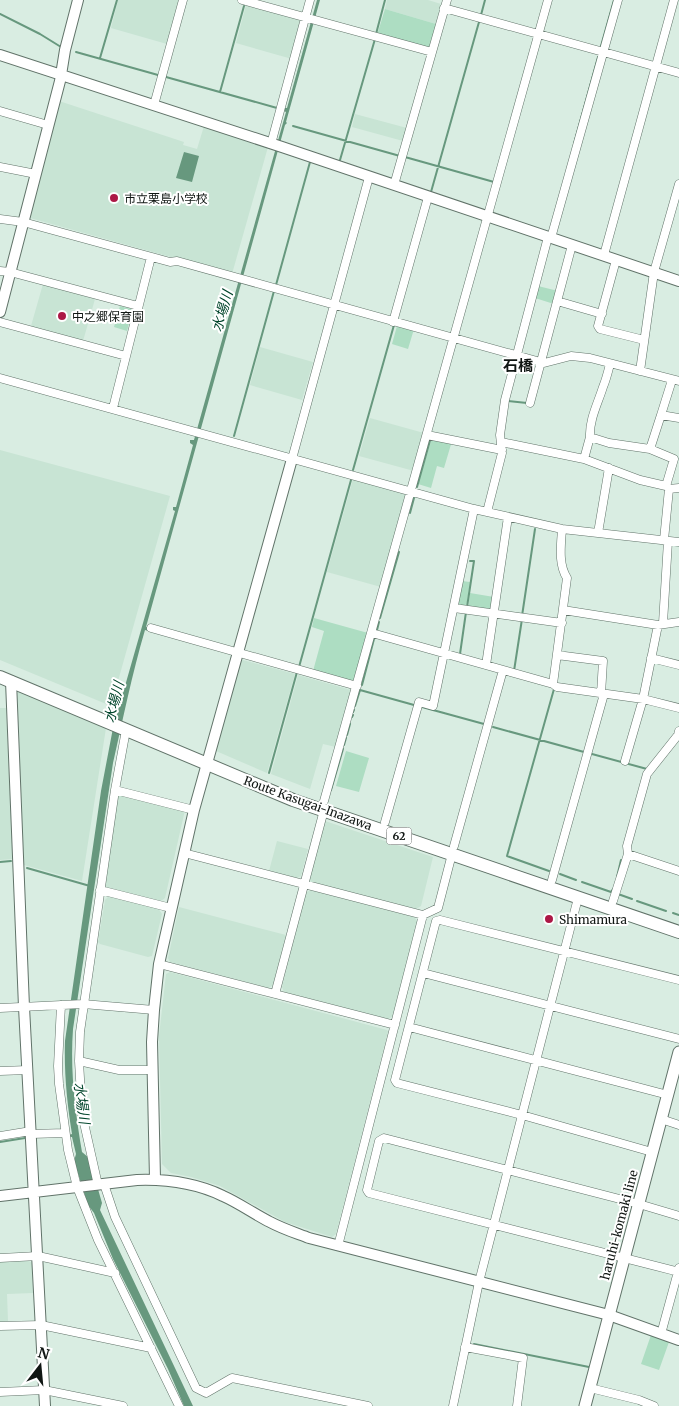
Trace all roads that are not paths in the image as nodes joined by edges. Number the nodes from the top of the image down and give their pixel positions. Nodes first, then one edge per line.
1 (183, 0) edge
2 (242, 0) edge
3 (310, 0) edge
4 (548, 0) edge
5 (618, 0) edge
6 (674, 0) edge
7 (75, 1) edge
8 (446, 4) edge
9 (306, 18) junction
10 (539, 34) junction
11 (432, 52) junction
12 (603, 52) junction
13 (0, 55) edge
14 (656, 67) junction
15 (679, 73) edge
16 (60, 74) junction
17 (154, 105) junction
18 (0, 111) edge
19 (48, 125) junction
20 (275, 145) junction
21 (0, 167) edge
22 (36, 174) junction
23 (369, 177) junction
24 (679, 184) edge
25 (394, 185) junction
26 (428, 196) junction
27 (487, 217) junction
28 (0, 219) edge
29 (23, 222) junction
30 (550, 238) junction
31 (572, 245) junction
32 (604, 255) junction
33 (151, 257) junction
34 (616, 260) junction
35 (5, 272) edge
36 (654, 272) junction
37 (679, 281) edge
38 (557, 301) junction
39 (334, 305) junction
40 (138, 306) junction
41 (0, 312) edge
42 (602, 314) junction
43 (0, 322) edge
44 (393, 322) junction
45 (454, 338) junction
46 (644, 340) junction
47 (126, 356) junction
48 (516, 356) junction
49 (541, 362) junction
50 (610, 364) junction
51 (640, 371) junction
52 (0, 378) edge
53 (676, 381) edge
54 (530, 404) dead end
55 (113, 408) junction
56 (661, 415) junction
57 (679, 418) edge
58 (427, 434) junction
59 (590, 437) junction
60 (502, 446) junction
61 (650, 449) junction
62 (292, 459) junction
63 (584, 459) junction
64 (609, 468) junction
65 (668, 488) junction
66 (679, 488) edge
67 (412, 492) junction
68 (474, 509) junction
69 (487, 512) junction
70 (508, 517) junction
71 (562, 529) junction
72 (598, 533) junction
73 (666, 540) junction
74 (679, 542) edge
75 (454, 608) junction
76 (563, 610) junction
77 (494, 614) junction
78 (679, 622) edge
79 (562, 623) junction
80 (660, 624) junction
81 (151, 628) dead end
82 (372, 633) junction
83 (237, 652) junction
84 (444, 654) junction
85 (557, 655) junction
86 (651, 658) junction
87 (486, 665) junction
88 (679, 665) edge
89 (0, 668) edge
90 (503, 670) junction
91 (5, 679) edge
92 (553, 684) junction
93 (357, 686) junction
94 (602, 694) junction
95 (643, 699) junction
96 (679, 708) edge
97 (110, 719) junction
98 (125, 726) junction
99 (679, 731) edge
100 (207, 759) junction
101 (625, 761) dead end
102 (115, 790) junction
103 (324, 806) junction
104 (194, 810) junction
105 (385, 822) junction
106 (453, 850) junction
107 (184, 853) junction
108 (628, 854) junction
109 (679, 871) edge
110 (552, 880) junction
111 (304, 884) junction
112 (100, 890) junction
113 (578, 898) junction
114 (613, 901) junction
115 (171, 908) junction
116 (423, 915) junction
117 (679, 923) edge
118 (679, 932) edge
119 (565, 951) junction
120 (159, 964) junction
121 (423, 973) junction
122 (679, 980) edge
123 (275, 994) junction
124 (81, 1004) junction
125 (63, 1005) junction
126 (550, 1006) junction
127 (24, 1007) junction
128 (0, 1008) edge
129 (154, 1010) junction
130 (395, 1025) junction
131 (409, 1027) junction
132 (679, 1039) edge
133 (679, 1052) edge
134 (536, 1060) junction
135 (79, 1061) junction
136 (28, 1070) junction
137 (152, 1070) junction
138 (0, 1071) edge
139 (675, 1083) edge
140 (668, 1095) junction
141 (522, 1116) junction
142 (661, 1119) junction
143 (679, 1125) edge
144 (31, 1132) junction
145 (65, 1133) junction
146 (0, 1136) edge
147 (652, 1152) junction
148 (508, 1170) junction
149 (155, 1179) junction
150 (101, 1184) junction
151 (77, 1187) junction
152 (35, 1192) junction
153 (0, 1196) edge
154 (639, 1204) junction
155 (679, 1216) edge
156 (494, 1226) junction
157 (338, 1246) junction
158 (38, 1256) junction
159 (0, 1258) edge
160 (625, 1258) junction
161 (679, 1271) edge
162 (115, 1273) junction
163 (479, 1282) junction
164 (609, 1315) junction
165 (41, 1324) junction
166 (0, 1326) edge
167 (661, 1334) junction
168 (679, 1340) edge
169 (465, 1347) junction
170 (151, 1348) junction
171 (590, 1388) junction
172 (44, 1390) junction
173 (0, 1392) edge
174 (45, 1406) edge
175 (123, 1406) edge
176 (179, 1406) edge
177 (368, 1406) edge
178 (453, 1406) edge
179 (517, 1406) edge
180 (585, 1406) edge
181 (654, 1406) edge

1 - 17 street
2 - 9 street
3 - 9 street
4 - 10 street
5 - 12 street
6 - 14 street
7 - 16 street
8 - 10 street
8 - 11 street
9 - 11 street
9 - 20 street
10 - 12 street
10 - 27 street
11 - 25 street
12 - 14 street
12 - 30 street
13 - 16 street
14 - 15 street
14 - 32 street
16 - 17 street
16 - 19 street
17 - 20 street
18 - 19 street
19 - 22 street
20 - 23 street
21 - 22 street
22 - 29 street
23 - 25 street
23 - 39 street
24 - 36 street
25 - 26 street
26 - 27 street
26 - 44 street
27 - 30 street
27 - 45 street
28 - 29 street
29 - 33 street
29 - 35 street
30 - 31 street
30 - 48 street
31 - 32 street
31 - 38 street
32 - 34 street
33 - 39 street
33 - 40 street
34 - 36 street
34 - 42 street
35 - 40 street
35 - 41 street
36 - 37 street
36 - 46 street
38 - 42 street
38 - 49 street
39 - 44 street
39 - 62 street
40 - 47 street
42 - 46 street
43 - 47 street
44 - 45 street
45 - 48 street
45 - 58 street
46 - 51 street
47 - 55 street
48 - 49 street
48 - 60 street
49 - 50 street
49 - 54 street
50 - 51 street
50 - 59 street
51 - 53 street
52 - 55 street
53 - 56 street
55 - 62 street
56 - 57 street
56 - 61 street
58 - 60 street
58 - 67 street
59 - 61 street
59 - 63 street
60 - 63 street
60 - 69 street
61 - 65 street
62 - 67 street
62 - 83 street
63 - 64 street
64 - 65 street
64 - 72 street
65 - 66 street
65 - 73 street
67 - 68 street
67 - 82 street
68 - 69 street
68 - 75 street
69 - 70 street
70 - 71 street
70 - 77 street
71 - 72 street
71 - 76 street
72 - 73 street
73 - 74 street
73 - 80 street
75 - 77 street
75 - 84 street
76 - 79 street
76 - 80 street
77 - 79 street
77 - 87 street
78 - 80 street
79 - 85 street
80 - 86 street
81 - 83 street
82 - 84 street
82 - 93 street
83 - 93 street
83 - 100 street
84 - 87 street
84 - 105 street
85 - 92 street
85 - 94 street
86 - 88 street
86 - 95 street
87 - 90 street
89 - 97 main road, Route Kasugai-Inazawa / 62
90 - 92 street
90 - 106 street
91 - 97 main road, Route Kasugai-Inazawa / 62
91 - 127 street
92 - 94 street
93 - 103 street
94 - 95 street
94 - 110 street
95 - 96 street
95 - 101 street
97 - 98 main road, Route Kasugai-Inazawa / 62
98 - 100 main road, Route Kasugai-Inazawa / 62
98 - 102 street
99 - 108 street
100 - 103 main road, Route Kasugai-Inazawa / 62
100 - 104 street
102 - 104 street
102 - 112 street
103 - 105 main road, Route Kasugai-Inazawa / 62
103 - 106 main road, Route Kasugai-Inazawa / 62
103 - 111 street
104 - 107 street
105 - 106 main road, Route Kasugai-Inazawa / 62
106 - 110 main road, Route Kasugai-Inazawa / 62
106 - 113 main road, Route Kasugai-Inazawa / 62
106 - 116 street
107 - 111 street
107 - 115 street
108 - 109 street
108 - 114 street
110 - 114 main road, Route Kasugai-Inazawa / 62
111 - 116 street
111 - 123 street
112 - 115 street
112 - 124 street
113 - 118 main road, Route Kasugai-Inazawa / 62
113 - 119 street
114 - 117 main road, Route Kasugai-Inazawa / 62
115 - 120 street
116 - 130 street
119 - 121 street
119 - 122 street
119 - 126 street
120 - 123 street
120 - 129 street
121 - 126 street
121 - 131 street
123 - 130 street
124 - 125 street
124 - 129 street
124 - 135 street
125 - 127 street
125 - 145 street
126 - 132 street
126 - 134 street
127 - 128 street
127 - 136 street
129 - 137 street
130 - 157 street
131 - 134 street
131 - 141 street
133 - 139 main road, haruhi-komaki line
134 - 140 street
134 - 141 street
135 - 137 street
135 - 150 street
136 - 138 street
136 - 144 street
137 - 149 street
139 - 140 main road, haruhi-komaki line
140 - 142 main road, haruhi-komaki line
141 - 147 street
141 - 148 street
142 - 143 street
142 - 147 main road, haruhi-komaki line
144 - 145 street
144 - 146 street
144 - 152 street
145 - 151 street
147 - 154 main road, haruhi-komaki line
148 - 154 street
148 - 156 street
148 - 156 street
149 - 150 street
149 - 157 street
150 - 151 street
150 - 177 street
151 - 152 street
151 - 162 street
152 - 153 street
152 - 158 street
154 - 155 street
154 - 160 main road, haruhi-komaki line
156 - 160 street
156 - 163 street
157 - 163 street
158 - 159 street
158 - 162 street
158 - 165 street
160 - 161 street
160 - 164 main road, haruhi-komaki line
161 - 167 street
162 - 170 street
163 - 164 street
163 - 169 street
164 - 167 street
164 - 171 main road, haruhi-komaki line
165 - 166 street
165 - 170 street
165 - 172 street
167 - 168 street
169 - 178 street
169 - 179 street
170 - 176 street
171 - 180 main road, haruhi-komaki line
171 - 181 street
172 - 173 street
172 - 174 street
172 - 175 street

